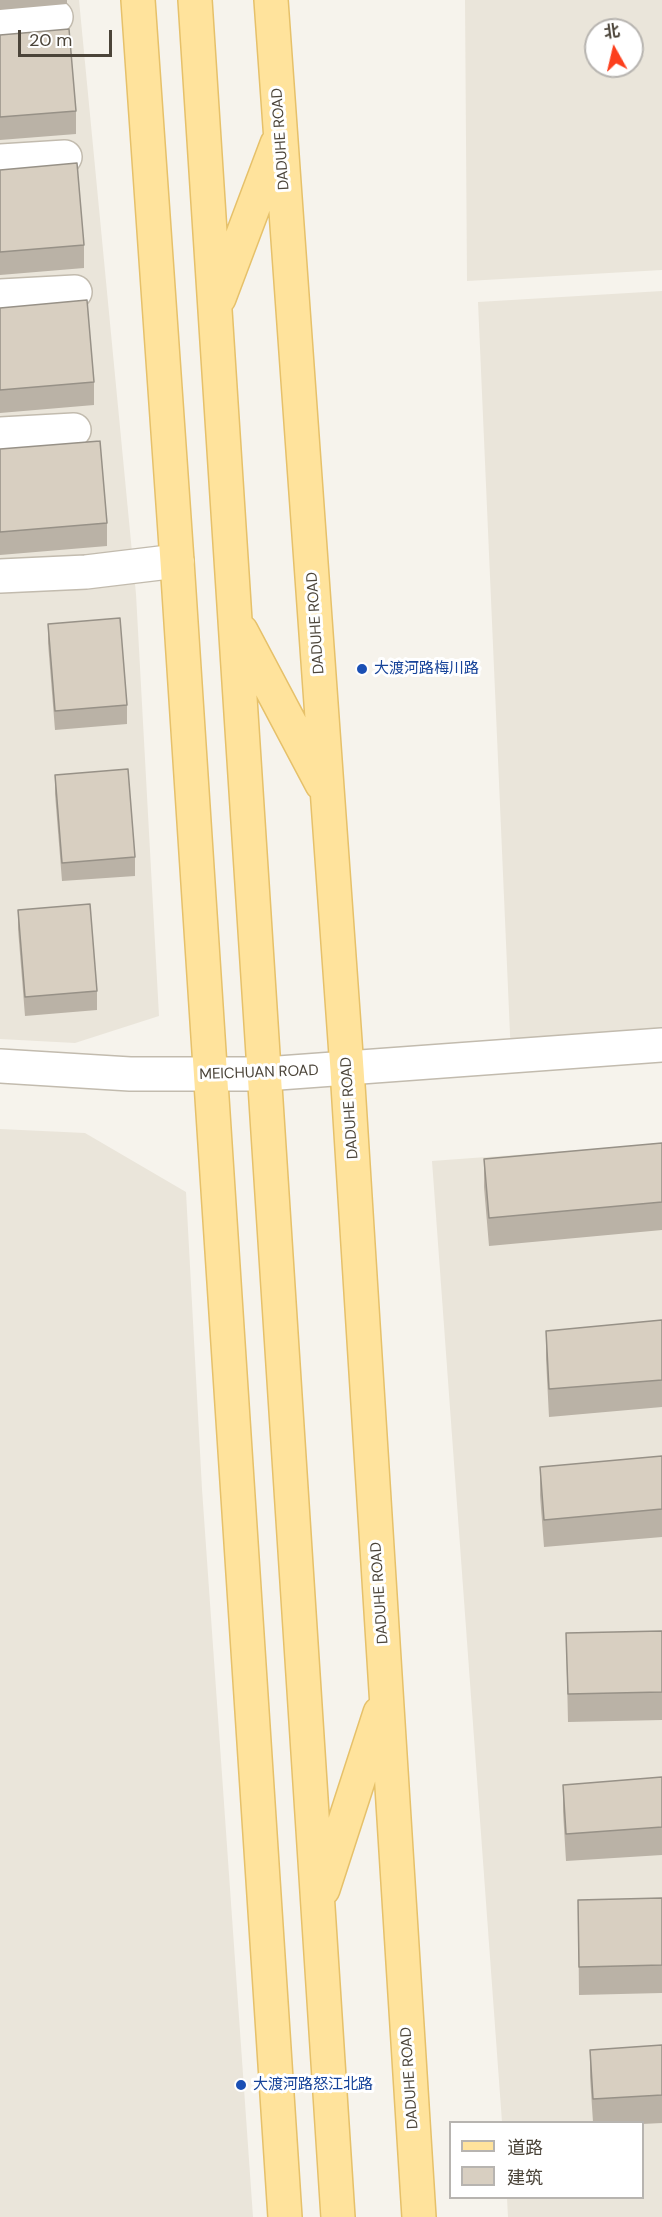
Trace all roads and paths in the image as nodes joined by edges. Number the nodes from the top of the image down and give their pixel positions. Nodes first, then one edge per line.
1 (138, 0) edge
2 (195, 0) edge
3 (271, 0) edge
4 (56, 16) dead end
5 (0, 21) edge
6 (281, 134) junction
7 (65, 157) dead end
8 (0, 161) edge
9 (75, 292) dead end
10 (0, 296) edge
11 (215, 308) junction
12 (74, 430) dead end
13 (0, 434) edge
14 (177, 561) junction
15 (0, 576) edge
16 (236, 621) junction
17 (328, 797) junction
18 (662, 1045) edge
19 (0, 1066) edge
20 (347, 1069) junction
21 (266, 1074) junction
22 (210, 1075) junction
23 (386, 1695) junction
24 (318, 1905) junction
25 (285, 2217) edge
26 (338, 2217) edge
27 (419, 2217) edge

1 - 14 main road
2 - 11 main road
3 - 6 main road, DADUHE ROAD
4 - 5 street
6 - 11 main road
6 - 17 main road, DADUHE ROAD
7 - 8 street
9 - 10 street
11 - 16 main road
12 - 13 street
14 - 15 street
14 - 22 main road
16 - 17 main road
16 - 21 main road
17 - 20 main road, DADUHE ROAD
18 - 20 street, MEICHUAN ROAD
19 - 22 street, MEICHUAN ROAD
20 - 21 street, MEICHUAN ROAD
20 - 23 main road, DADUHE ROAD
21 - 22 street, MEICHUAN ROAD
21 - 24 main road
22 - 25 main road
23 - 24 main road
23 - 27 main road, DADUHE ROAD
24 - 26 main road

